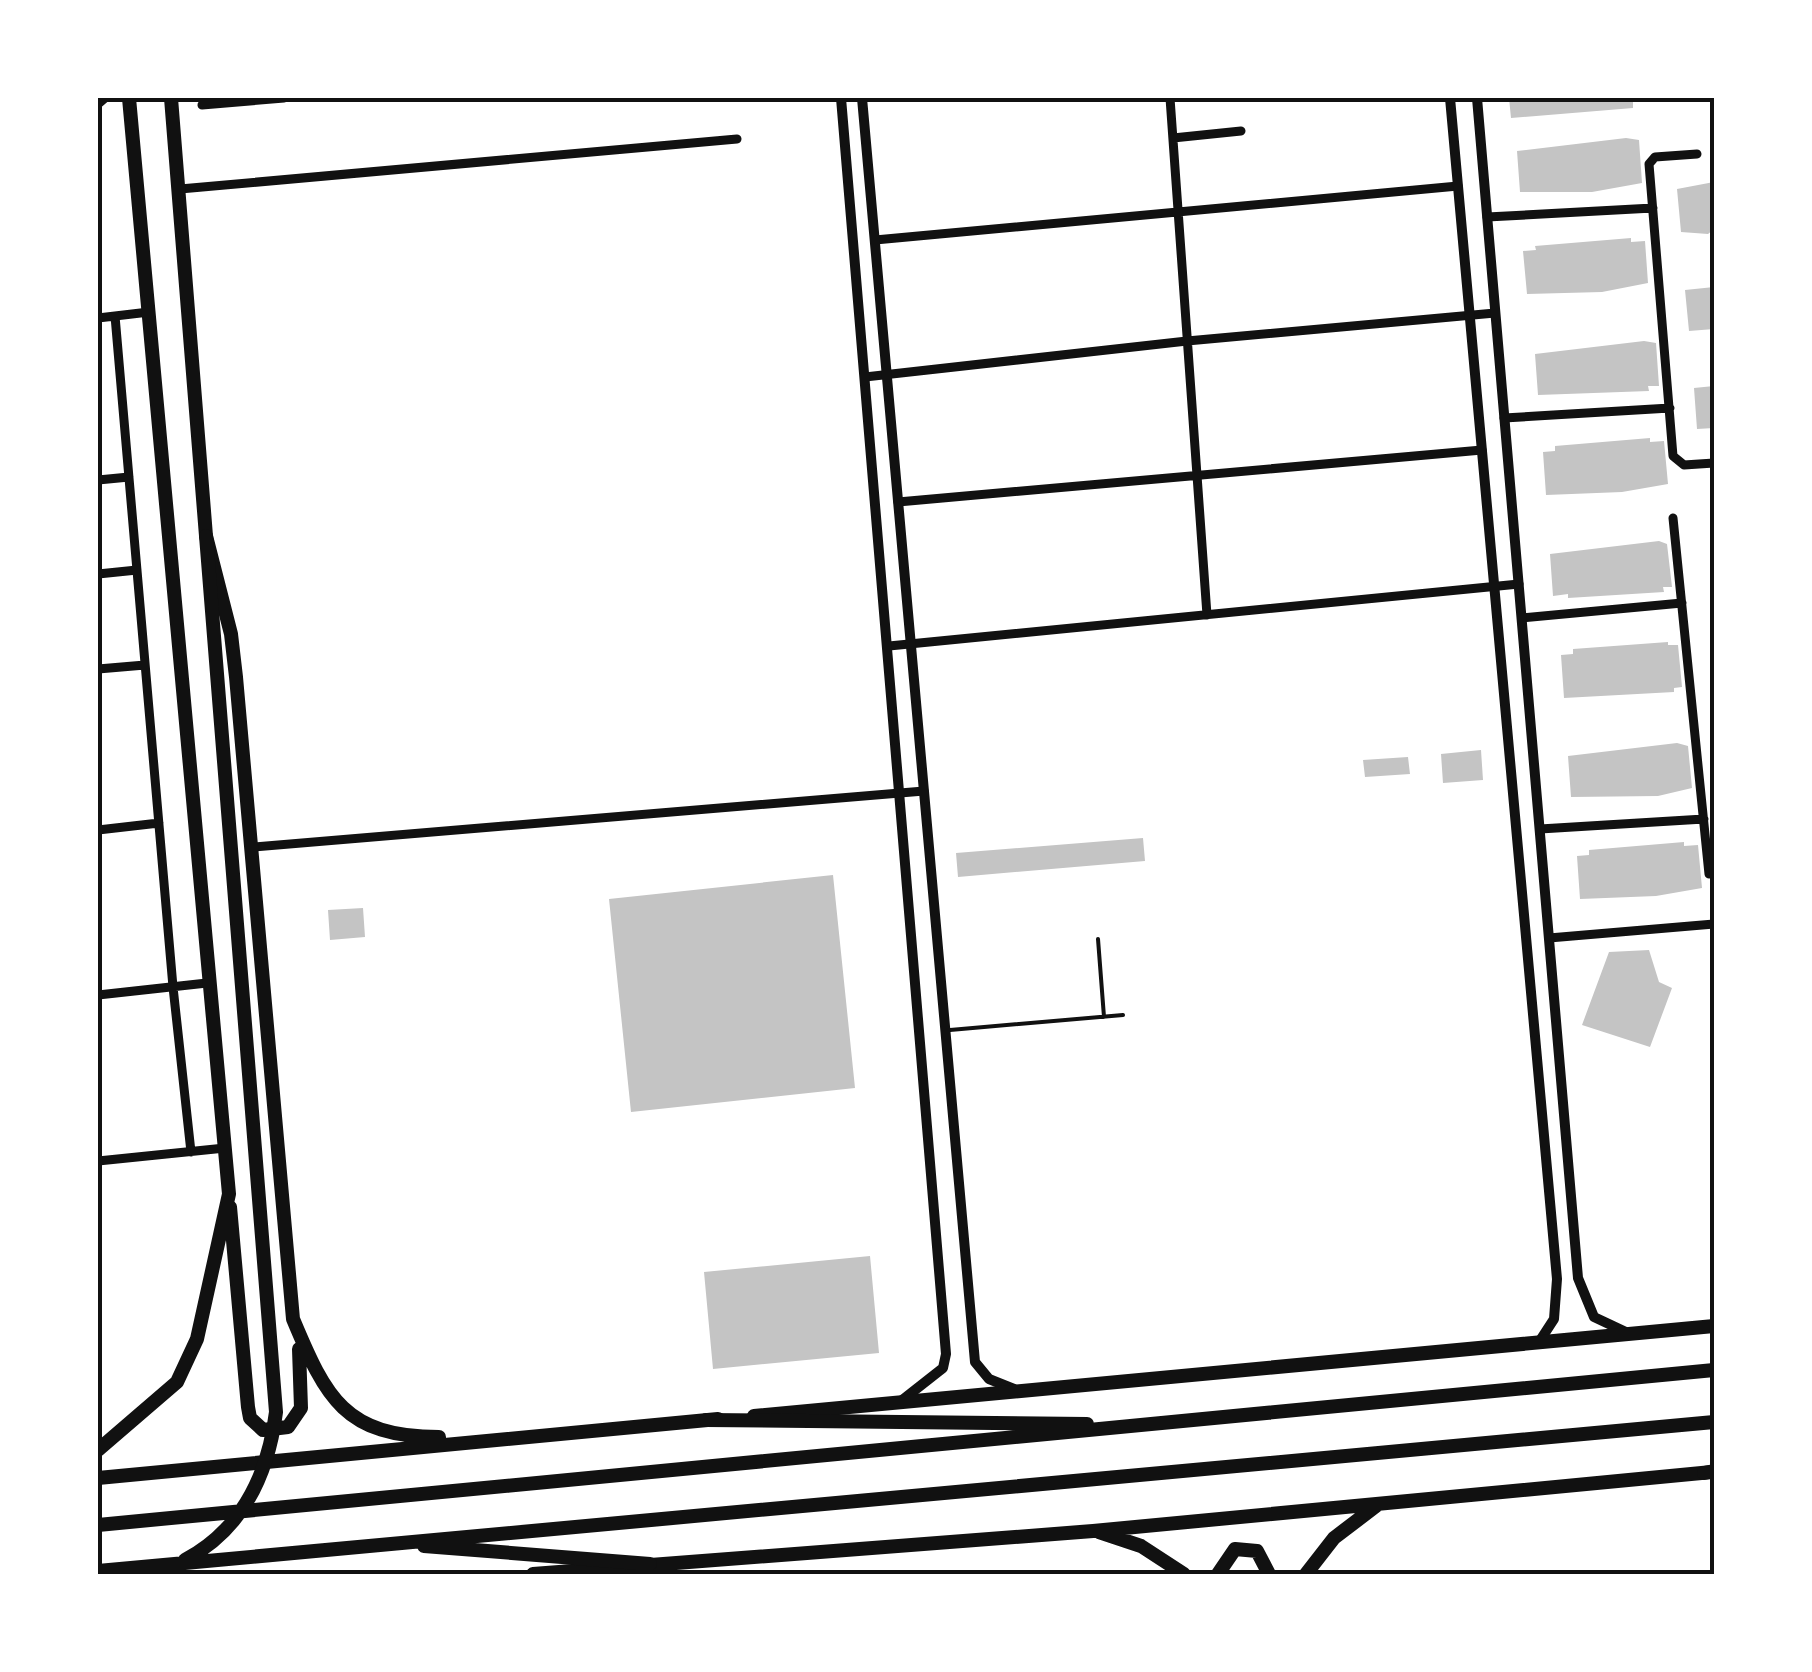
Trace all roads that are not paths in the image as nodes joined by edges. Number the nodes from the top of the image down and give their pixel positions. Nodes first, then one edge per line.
1 (105, 98) edge
2 (129, 98) edge
3 (171, 98) edge
4 (284, 98) edge
5 (840, 98) edge
6 (862, 98) edge
7 (1170, 98) edge
8 (1450, 98) edge
9 (1477, 98) edge
10 (98, 104) edge
11 (202, 105) dead end
12 (1240, 131) dead end
13 (1172, 138) junction
14 (737, 139) dead end
15 (1697, 154) dead end
16 (1458, 186) junction
17 (180, 189) junction
18 (1652, 208) junction
19 (1178, 212) junction
20 (1487, 217) junction
21 (875, 240) junction
22 (150, 312) junction
23 (1496, 313) junction
24 (1470, 314) junction
25 (115, 316) junction
26 (98, 318) edge
27 (1187, 340) junction
28 (886, 374) junction
29 (865, 377) junction
30 (1670, 408) junction
31 (1504, 418) junction
32 (1482, 450) junction
33 (1714, 463) edge
34 (1197, 475) junction
35 (129, 476) junction
36 (98, 480) edge
37 (898, 502) junction
38 (1673, 518) dead end
39 (206, 536) junction
40 (137, 570) junction
41 (98, 574) edge
42 (1519, 584) junction
43 (1494, 586) junction
44 (1682, 603) junction
45 (1207, 614) junction
46 (1522, 618) junction
47 (911, 644) junction
48 (889, 646) junction
49 (145, 665) junction
50 (98, 669) edge
51 (924, 790) junction
52 (902, 794) junction
53 (1704, 819) junction
54 (158, 822) junction
55 (1540, 828) junction
56 (98, 830) edge
57 (253, 848) junction
58 (1710, 874) dead end
59 (1714, 924) edge
60 (1549, 938) junction
61 (1098, 939) dead end
62 (207, 983) junction
63 (172, 987) junction
64 (98, 995) edge
65 (1122, 1015) dead end
66 (1104, 1017) junction
67 (1556, 1020) junction
68 (1534, 1022) junction
69 (945, 1031) junction
70 (226, 1148) junction
71 (191, 1152) junction
72 (98, 1160) edge
73 (229, 1194) junction
74 (1578, 1278) junction
75 (1558, 1279) junction
76 (293, 1318) junction
77 (1714, 1326) edge
78 (1631, 1335) junction
79 (1541, 1340) junction
80 (1714, 1370) edge
81 (1020, 1392) junction
82 (898, 1402) junction
83 (706, 1420) junction
84 (1714, 1422) edge
85 (1168, 1424) junction
86 (524, 1436) junction
87 (98, 1450) edge
88 (1711, 1472) edge
89 (98, 1478) edge
90 (1379, 1504) junction
91 (98, 1524) edge
92 (1094, 1531) junction
93 (383, 1543) junction
94 (650, 1564) junction
95 (98, 1571) edge
96 (147, 1574) edge
97 (532, 1574) edge
98 (550, 1574) edge
99 (1184, 1574) edge
100 (1218, 1574) edge
101 (1270, 1574) edge
102 (1306, 1574) edge

1 - 10 street
2 - 22 main road
3 - 17 main road
4 - 11 street
5 - 29 street
6 - 21 street
7 - 13 street
8 - 16 street
9 - 20 street
12 - 13 street
13 - 19 street
14 - 17 street
15 - 18 street
16 - 19 street
16 - 24 street
17 - 39 main road
18 - 20 street
18 - 30 street
19 - 21 street
19 - 27 street
20 - 23 street
21 - 28 street
22 - 25 street
22 - 62 main road
23 - 24 street
23 - 31 street
24 - 27 street
24 - 32 street
25 - 26 street
25 - 35 street
27 - 28 street
27 - 34 street
28 - 29 street
28 - 37 street
29 - 48 street
30 - 31 street
30 - 33 street
31 - 42 street
32 - 34 street
32 - 43 street
34 - 37 street
34 - 45 street
35 - 36 street
35 - 40 street
37 - 47 street
38 - 44 street
39 - 57 main road
39 - 96 main road
40 - 41 street
40 - 49 street
42 - 43 street
42 - 46 street
43 - 45 street
43 - 68 street
44 - 46 street
44 - 53 street
45 - 47 street
46 - 55 street
47 - 48 street
47 - 51 street
48 - 52 street
49 - 50 street
49 - 54 street
51 - 52 street
51 - 69 street
52 - 57 street
52 - 82 street
53 - 55 street
53 - 58 street
54 - 56 street
54 - 63 street
55 - 60 street
57 - 76 main road
59 - 60 street
60 - 67 street
61 - 66 lane
62 - 63 street
62 - 70 main road
63 - 64 street
63 - 71 street
65 - 66 lane
66 - 69 lane
67 - 68 street
67 - 74 street
68 - 75 street
69 - 81 street
70 - 71 street
70 - 73 main road
71 - 72 street
73 - 76 main road
73 - 87 main road
74 - 75 street
74 - 78 street
75 - 79 street
76 - 86 main road
77 - 78 main road
78 - 79 main road
79 - 81 main road
80 - 85 main road
81 - 82 main road
82 - 83 main road
83 - 85 main road
83 - 86 main road
84 - 93 main road
85 - 91 main road
86 - 89 main road
88 - 90 main road
90 - 92 main road
90 - 102 main road
92 - 94 main road
92 - 99 main road
93 - 94 main road
93 - 95 main road
94 - 98 main road
97 - 98 main road
100 - 101 main road

